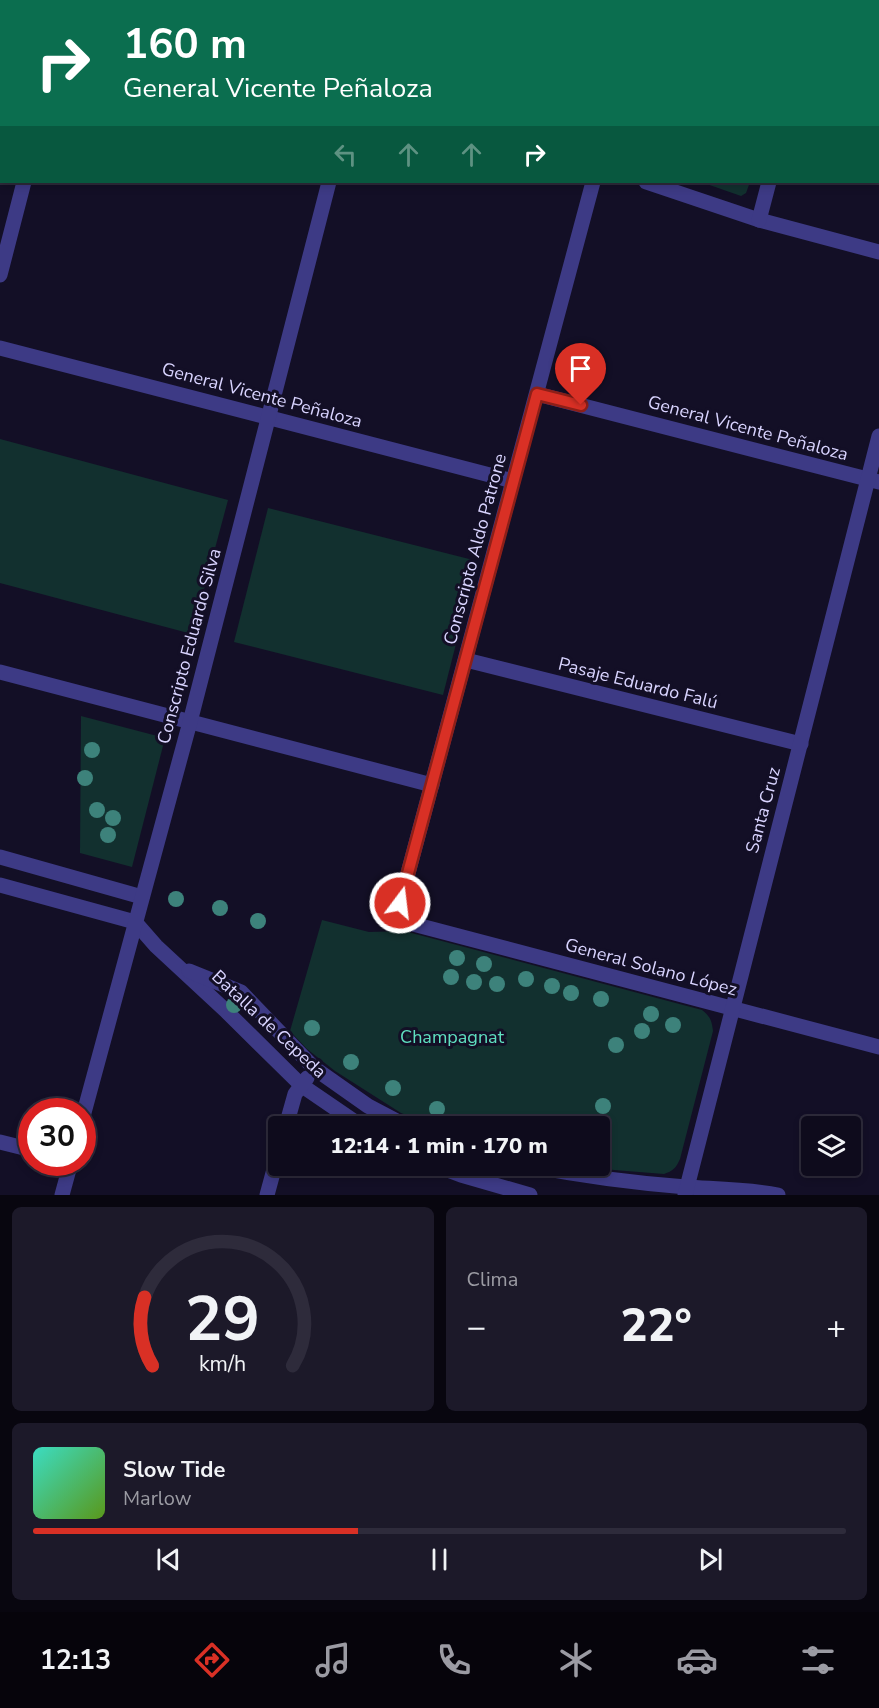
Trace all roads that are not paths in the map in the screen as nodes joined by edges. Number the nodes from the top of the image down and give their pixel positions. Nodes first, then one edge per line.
1 (24, 183) edge
2 (329, 183) edge
3 (593, 183) edge
4 (649, 183) edge
5 (769, 183) edge
6 (759, 220) junction
7 (879, 252) edge
8 (0, 275) edge
9 (0, 348) edge
10 (537, 394) junction
11 (269, 417) junction
12 (879, 436) edge
13 (513, 481) junction
14 (873, 481) edge
15 (466, 660) junction
16 (0, 672) edge
17 (190, 722) junction
18 (801, 744) junction
19 (432, 785) junction
20 (0, 857) edge
21 (0, 885) edge
22 (142, 897) junction
23 (135, 922) junction
24 (413, 924) joint
25 (181, 968) junction
26 (732, 1008) junction
27 (879, 1047) edge
28 (314, 1068) junction
29 (301, 1085) junction
30 (88, 1098) edge
31 (289, 1116) edge
32 (346, 1116) edge
33 (387, 1116) edge
34 (0, 1142) edge
35 (18, 1146) edge
36 (67, 1176) edge
37 (272, 1176) edge
38 (464, 1176) edge
39 (585, 1176) edge
40 (686, 1191) edge
41 (62, 1195) edge
42 (267, 1195) edge
43 (531, 1195) edge
44 (778, 1195) edge

1 - 8 street
2 - 11 street, Conscripto Eduardo Silva
3 - 10 street, Conscripto Aldo Patrone
4 - 6 street
5 - 6 street
6 - 7 street
9 - 11 street, General Vicente Peñaloza
10 - 13 street, Conscripto Aldo Patrone
10 - 14 street, General Vicente Peñaloza
11 - 13 street, General Vicente Peñaloza
11 - 17 street, Conscripto Eduardo Silva
12 - 14 street, Santa Cruz
13 - 15 street, Conscripto Aldo Patrone
14 - 18 street, Santa Cruz
15 - 18 street, Pasaje Eduardo Falú
15 - 19 street, Conscripto Aldo Patrone
16 - 17 street
17 - 19 street
17 - 22 street, Conscripto Eduardo Silva
18 - 26 street, Santa Cruz
19 - 24 street, Conscripto Aldo Patrone
20 - 22 street
21 - 23 street
22 - 23 street, Conscripto Eduardo Silva
23 - 25 street, Batalla de Cepeda
23 - 30 street, Conscripto Eduardo Silva
24 - 26 street, General Solano López
25 - 28 street, Batalla de Cepeda
25 - 29 street, Batalla de Cepeda
26 - 27 street, General Solano López
26 - 40 street, Santa Cruz
28 - 29 street
28 - 33 street, Batalla de Cepeda
29 - 31 street
29 - 32 street, Batalla de Cepeda
34 - 35 street
36 - 41 street
37 - 42 street
38 - 43 street
39 - 40 street
40 - 44 street

